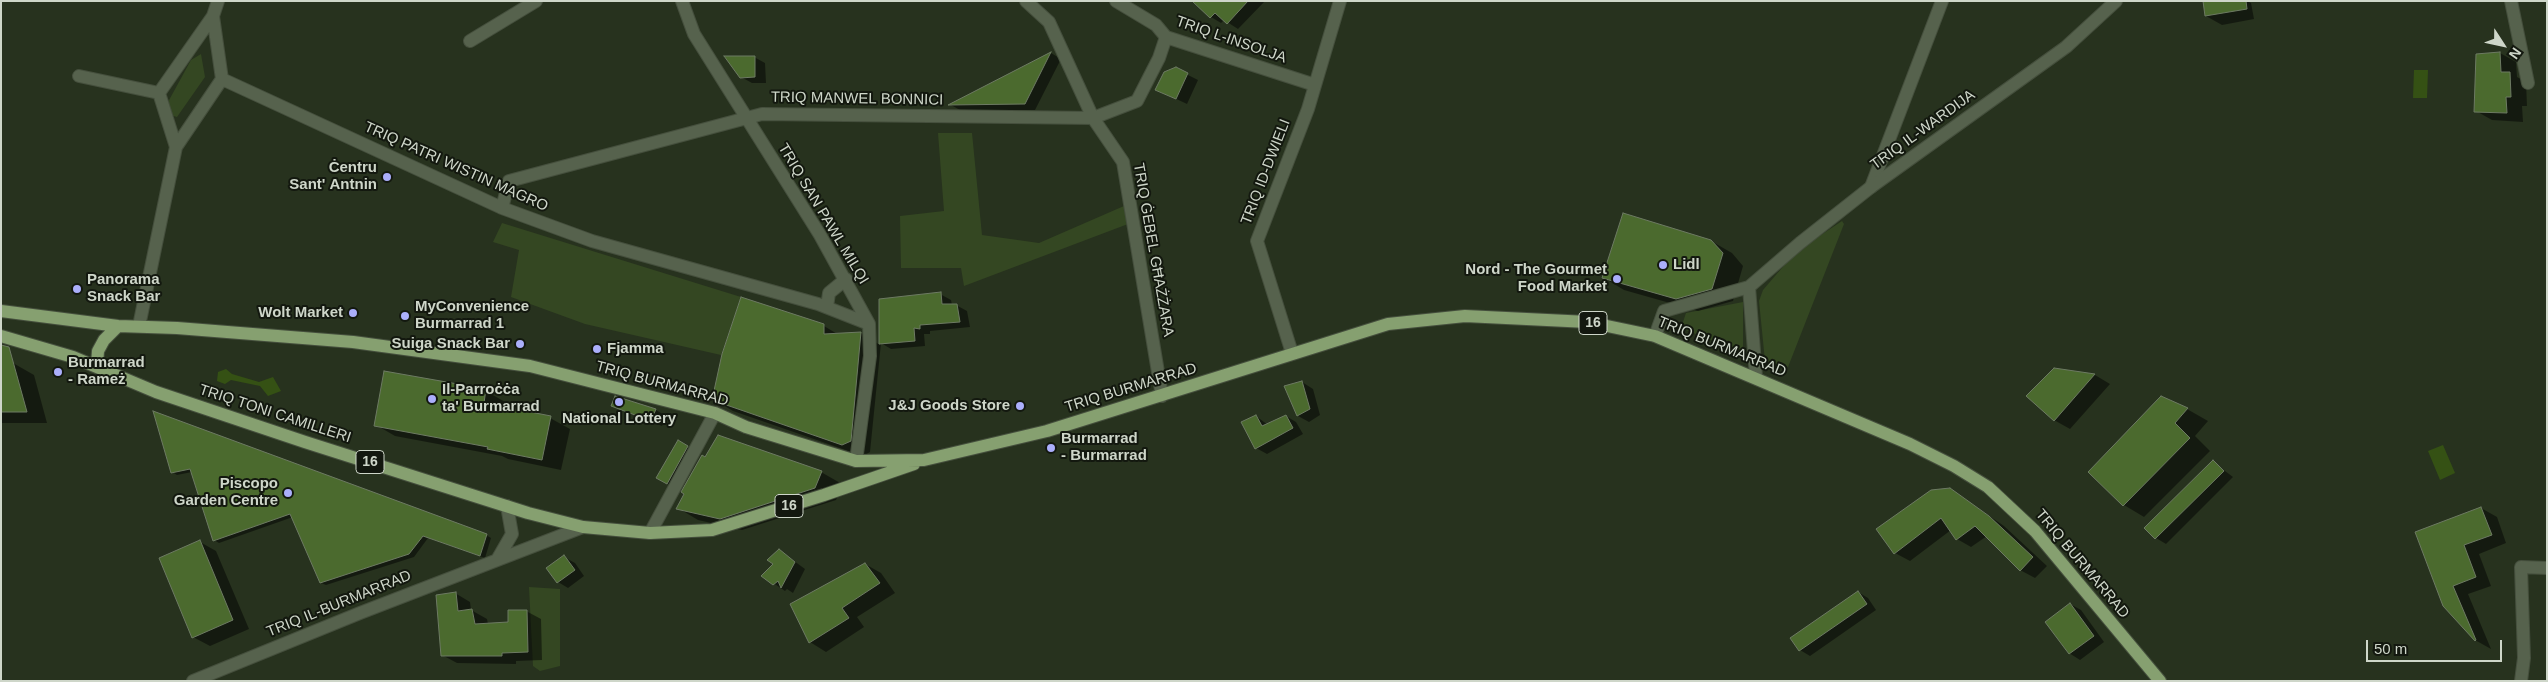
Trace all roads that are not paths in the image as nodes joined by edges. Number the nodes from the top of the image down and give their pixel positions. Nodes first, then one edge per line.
1 (218, 1) edge
2 (536, 1) edge
3 (682, 1) edge
4 (1026, 1) edge
5 (1116, 1) edge
6 (1340, 1) edge
7 (1942, 1) edge
8 (2116, 1) edge
9 (2511, 1) edge
10 (213, 16) junction
11 (1166, 36) junction
12 (470, 41) dead end
13 (79, 76) dead end
14 (222, 79) junction
15 (2528, 83) dead end
16 (1315, 85) junction
17 (159, 93) junction
18 (1093, 118) junction
19 (746, 119) junction
20 (176, 147) junction
21 (1871, 187) junction
22 (502, 208) junction
23 (846, 279) junction
24 (1749, 287) junction
25 (826, 307) junction
26 (1, 311) edge
27 (869, 324) junction
28 (118, 326) junction
29 (139, 326) junction
30 (1, 336) edge
31 (1656, 336) junction
32 (1292, 354) junction
33 (97, 365) junction
34 (1756, 377) junction
35 (1162, 396) junction
36 (715, 413) junction
37 (924, 460) junction
38 (856, 461) junction
39 (507, 506) junction
40 (583, 527) junction
41 (650, 533) junction
42 (497, 560) junction
43 (2547, 568) edge
44 (193, 681) edge
45 (2160, 681) edge
46 (2521, 681) edge

1 - 10 street
2 - 12 street
3 - 19 street, TRIQ SAN PAWL MILQI
4 - 18 street
5 - 11 street, TRIQ L-INSOLJA
6 - 16 street, TRIQ ID-DWIELI
7 - 21 street
8 - 21 street, TRIQ IL-WARDIJA
9 - 15 street
10 - 14 street
10 - 17 street
11 - 16 street, TRIQ L-INSOLJA
11 - 18 street, TRIQ MANWEL BONNICI
13 - 17 street
14 - 20 street
14 - 22 street, TRIQ PATRI WISTIN MAGRO
16 - 32 street, TRIQ ID-DWIELI
17 - 20 street
18 - 19 street, TRIQ MANWEL BONNICI
18 - 35 street, TRIQ ĠEBEL GĦAŻŻARA
19 - 22 street, TRIQ MANWEL BONNICI
19 - 23 street, TRIQ SAN PAWL MILQI
20 - 29 street
21 - 24 street, TRIQ IL-WARDIJA
22 - 25 street, TRIQ PATRI WISTIN MAGRO
23 - 25 street
23 - 27 street, TRIQ SAN PAWL MILQI
24 - 31 street, TRIQ IL-WARDIJA
24 - 34 street
25 - 27 street, TRIQ PATRI WISTIN MAGRO
26 - 28 main road, TRIQ BURMARRAD / 16
27 - 38 street, TRIQ SAN PAWL MILQI
28 - 29 main road, TRIQ BURMARRAD / 16
28 - 33 main road
29 - 36 main road, TRIQ BURMARRAD / 16
30 - 33 main road, 16
31 - 32 main road, TRIQ BURMARRAD / 16
31 - 34 main road, TRIQ BURMARRAD / 16
32 - 35 main road, TRIQ BURMARRAD / 16
33 - 39 main road, TRIQ TONI CAMILLERI / 16
34 - 45 main road, TRIQ BURMARRAD / 16
35 - 37 main road, TRIQ BURMARRAD / 16
36 - 38 main road, TRIQ BURMARRAD / 16
36 - 41 street
37 - 38 main road, TRIQ BURMARRAD / 16
37 - 41 main road, 16
39 - 40 main road, TRIQ TONI CAMILLERI / 16
39 - 42 street
40 - 41 main road, TRIQ TONI CAMILLERI / 16
40 - 42 street, TRIQ IL-BURMARRAD
42 - 44 street, TRIQ IL-BURMARRAD
43 - 46 street

